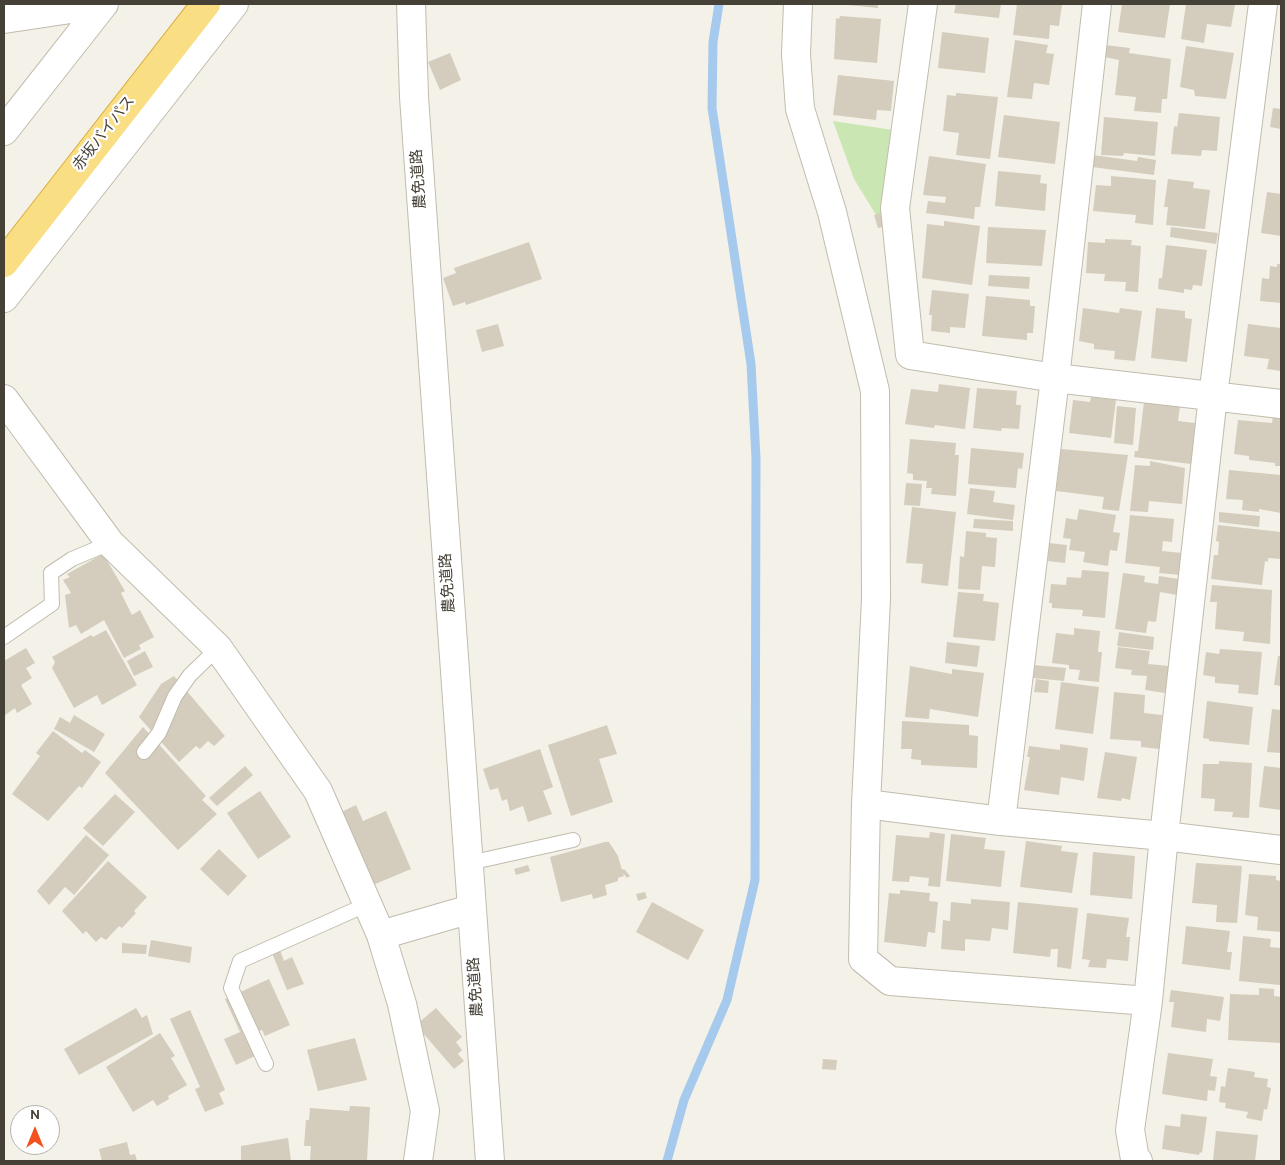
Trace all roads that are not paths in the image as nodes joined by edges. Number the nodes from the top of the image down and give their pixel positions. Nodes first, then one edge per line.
1 (104, 4) edge
2 (184, 4) edge
3 (206, 4) edge
4 (234, 4) edge
5 (411, 4) edge
6 (798, 4) edge
7 (924, 4) edge
8 (1097, 4) edge
9 (1263, 4) edge
10 (4, 19) edge
11 (4, 131) edge
12 (4, 238) edge
13 (4, 264) edge
14 (4, 298) edge
15 (1055, 378) junction
16 (1213, 396) junction
17 (4, 399) edge
18 (1281, 404) edge
19 (110, 543) junction
20 (4, 636) edge
21 (218, 648) junction
22 (144, 752) dead end
23 (866, 804) junction
24 (1000, 822) junction
25 (1164, 836) junction
26 (573, 840) dead end
27 (1281, 850) edge
28 (469, 863) junction
29 (368, 904) junction
30 (471, 909) junction
31 (381, 935) junction
32 (1148, 1002) junction
33 (266, 1064) dead end
34 (418, 1161) edge
35 (490, 1161) edge
36 (1138, 1161) edge

1 - 10 street
1 - 11 street
2 - 12 highway, 赤坂バイパス
3 - 13 highway, 赤坂バイパス
4 - 14 street
5 - 28 street, 農免道路
6 - 23 street
7 - 15 street
8 - 15 street
9 - 16 street
15 - 16 street
15 - 24 street
16 - 18 street
16 - 25 street
17 - 19 street
19 - 20 lane
19 - 21 street
21 - 22 lane
21 - 29 street
23 - 24 street
23 - 32 street
24 - 25 street
25 - 27 street
25 - 32 street
26 - 28 lane
28 - 30 street, 農免道路
29 - 31 street
29 - 33 lane
30 - 31 street
30 - 35 street, 農免道路
31 - 34 street
32 - 36 street

